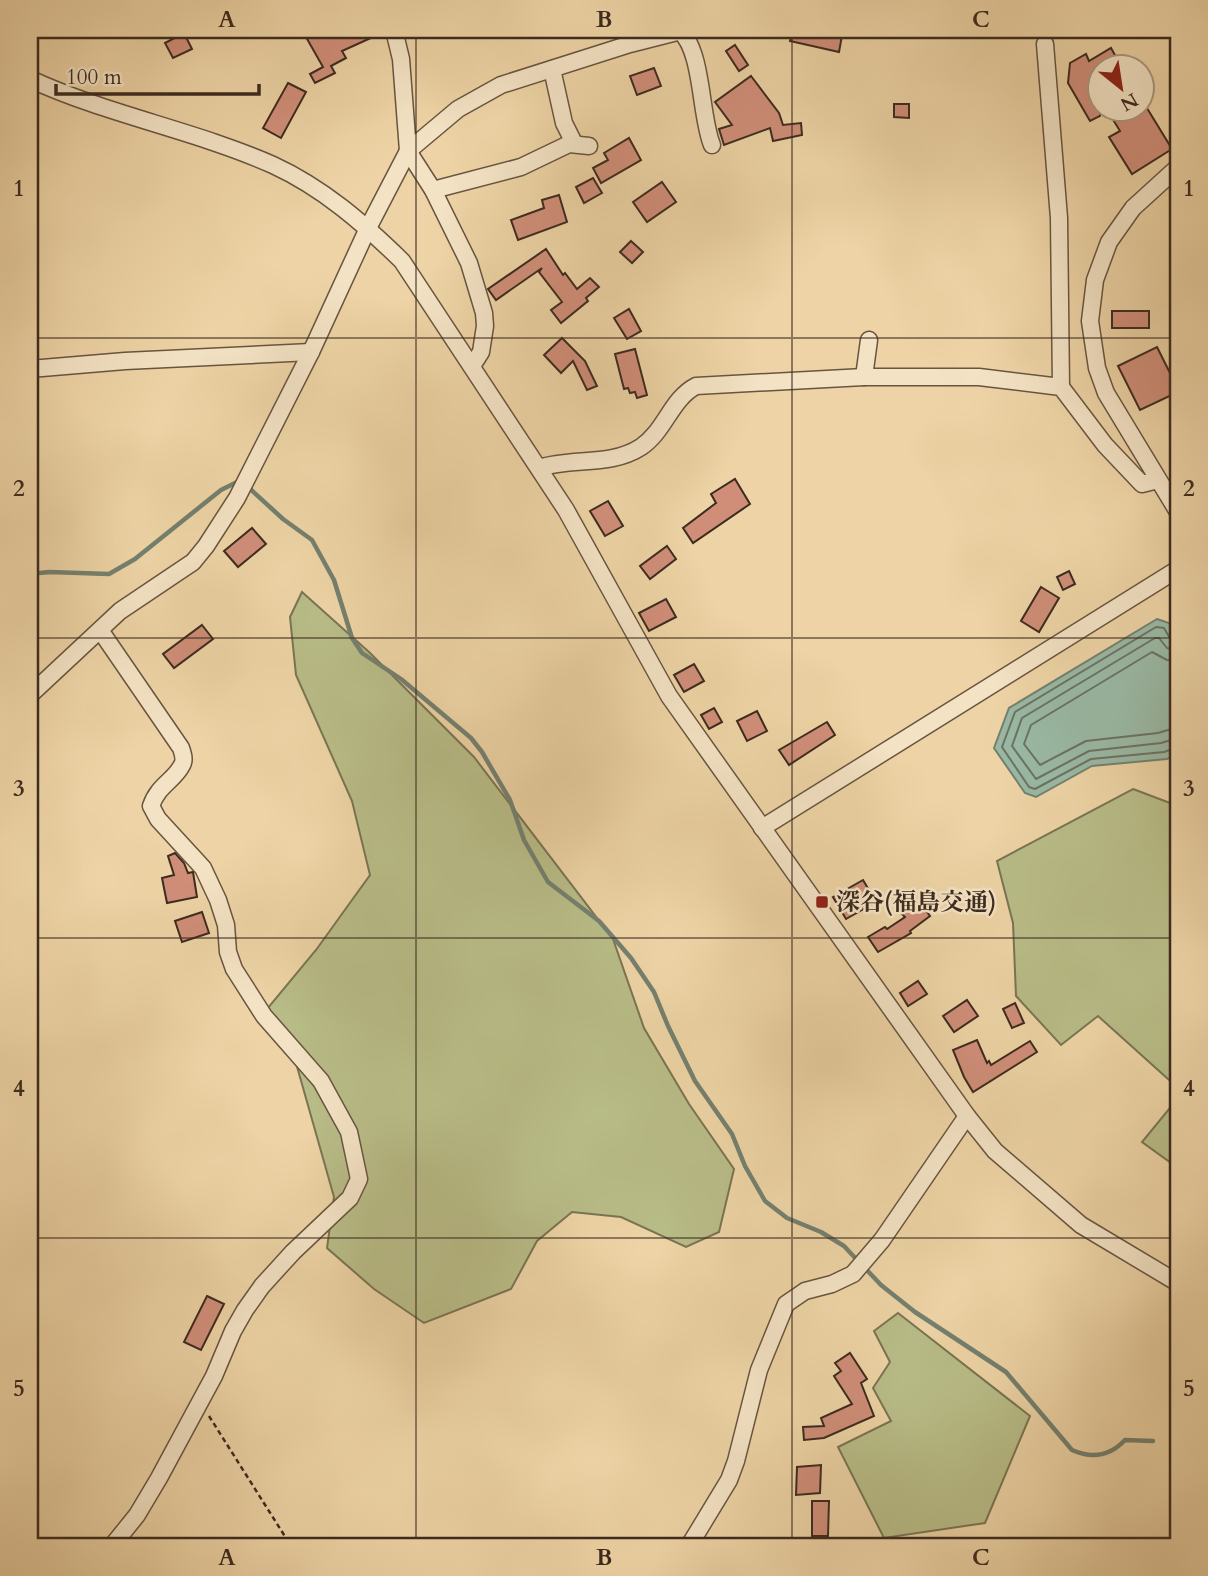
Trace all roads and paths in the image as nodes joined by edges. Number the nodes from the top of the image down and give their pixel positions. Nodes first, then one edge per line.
1 (394, 30) edge
2 (682, 30) edge
3 (1045, 44) dead end
4 (552, 69) junction
5 (30, 79) edge
6 (712, 145) dead end
7 (408, 151) junction
8 (1178, 167) edge
9 (433, 190) junction
10 (368, 228) junction
11 (869, 340) dead end
12 (311, 352) junction
13 (472, 366) junction
14 (30, 369) edge
15 (864, 377) junction
16 (1061, 387) junction
17 (539, 468) junction
18 (1158, 480) junction
19 (1178, 512) edge
20 (1178, 569) edge
21 (100, 630) junction
22 (30, 695) edge
23 (762, 828) junction
24 (967, 1116) junction
25 (1178, 1283) edge
26 (201, 1401) junction
27 (112, 1546) edge
28 (291, 1546) edge
29 (689, 1546) edge

1 - 7 street
2 - 4 street
2 - 6 street
3 - 16 street
4 - 7 street
4 - 9 street
5 - 10 street
7 - 9 street
7 - 10 street
8 - 18 street
9 - 13 street
10 - 12 street
10 - 13 street
11 - 15 street
12 - 14 street
12 - 21 street
13 - 17 street
15 - 16 street
15 - 17 street
16 - 18 street
17 - 23 street
18 - 19 street
20 - 23 street
21 - 22 street
21 - 26 street
23 - 24 street
24 - 25 street
24 - 29 street
26 - 27 street
26 - 28 path

